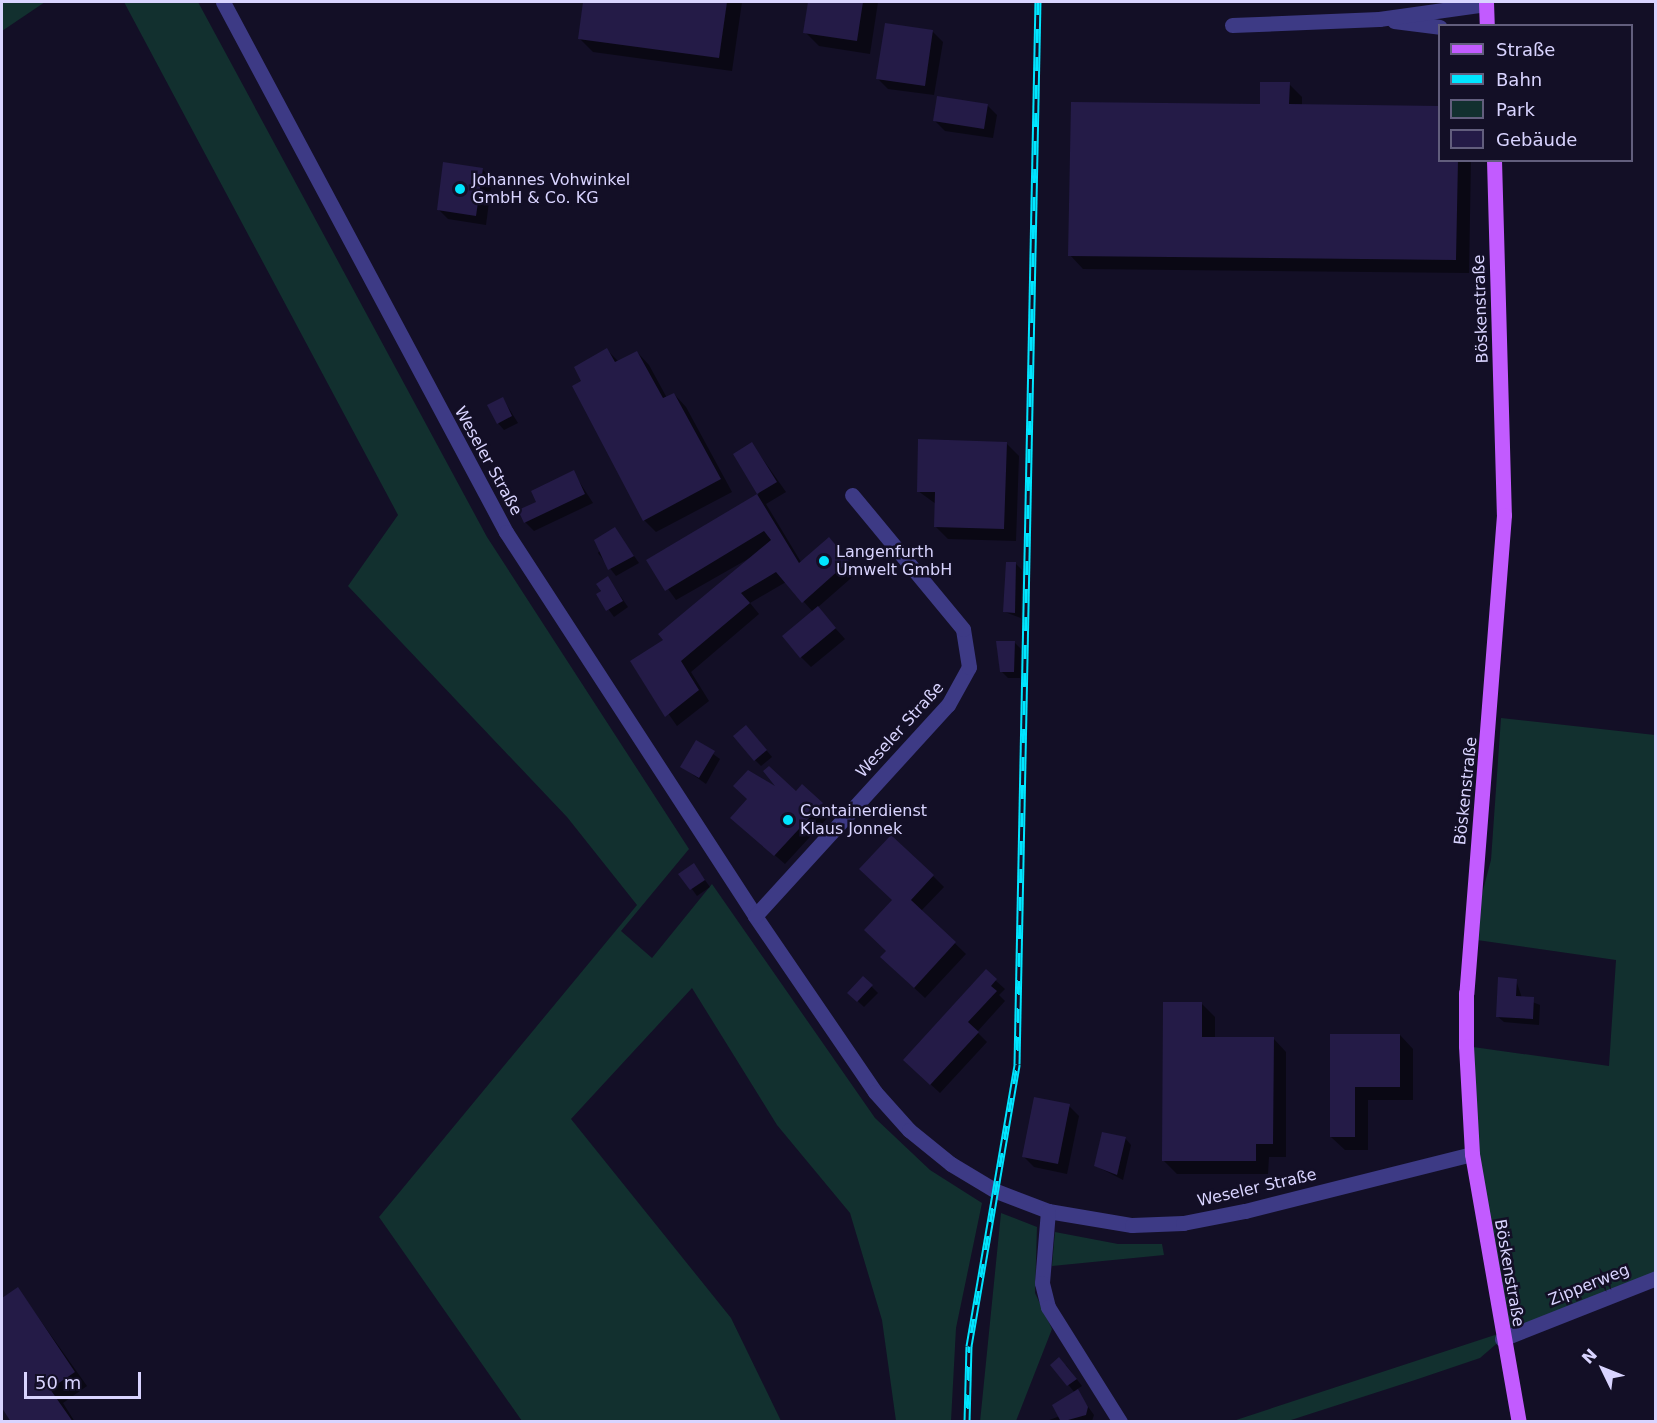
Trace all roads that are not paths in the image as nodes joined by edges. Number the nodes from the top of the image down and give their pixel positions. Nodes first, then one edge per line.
1 (223, 2) edge
2 (1486, 3) edge
3 (1379, 19) junction
4 (1487, 24) edge
5 (1232, 25) dead end
6 (1438, 27) edge
7 (1494, 162) edge
8 (852, 495) dead end
9 (755, 916) junction
10 (1472, 1154) junction
11 (1048, 1211) junction
12 (1656, 1278) edge
13 (1502, 1339) junction
14 (1120, 1422) edge
15 (1519, 1422) edge

1 - 9 street, Weseler Straße
2 - 3 street
2 - 4 main road
3 - 5 street
3 - 6 street
7 - 10 main road, Böskenstraße
8 - 9 street, Weseler Straße
9 - 11 street, Weseler Straße
10 - 11 street, Weseler Straße
10 - 13 main road, Böskenstraße
11 - 14 street
12 - 13 street, Zipperweg
13 - 15 main road, Böskenstraße

